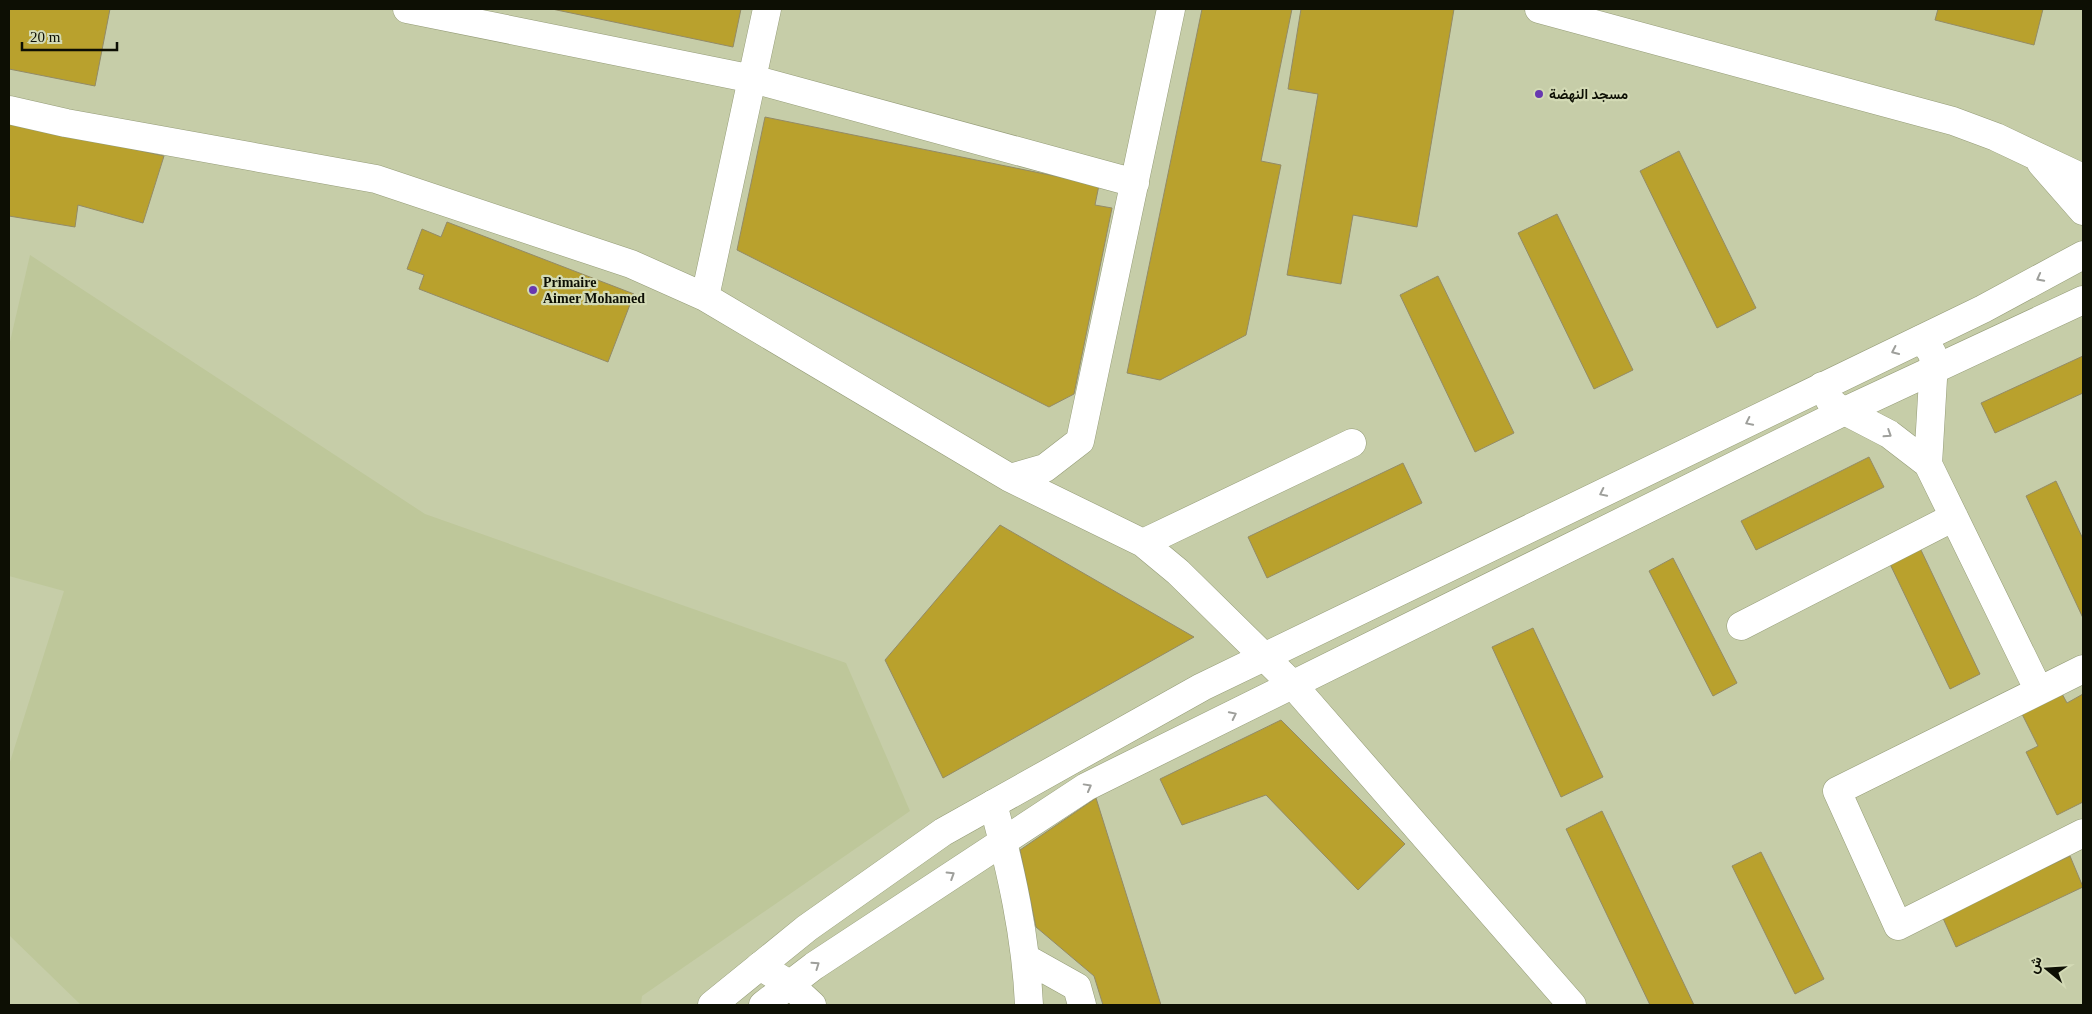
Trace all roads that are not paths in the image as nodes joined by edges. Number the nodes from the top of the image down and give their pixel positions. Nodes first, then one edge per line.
1 (408, 9) edge
2 (766, 9) edge
3 (1171, 9) edge
4 (1539, 9) edge
5 (752, 79) junction
6 (9, 110) edge
7 (2034, 154) junction
8 (2083, 178) edge
9 (1134, 183) junction
10 (2083, 211) edge
11 (2083, 255) edge
12 (705, 297) junction
13 (2083, 300) edge
14 (1922, 339) junction
15 (1934, 371) junction
16 (1822, 386) junction
17 (1845, 411) junction
18 (1352, 443) dead end
19 (1928, 464) junction
20 (1010, 478) junction
21 (1954, 517) junction
22 (1143, 543) junction
23 (1741, 626) dead end
24 (1266, 656) junction
25 (2083, 669) edge
26 (1294, 685) junction
27 (2039, 691) junction
28 (993, 804) junction
29 (2083, 832) edge
30 (1003, 842) junction
31 (1027, 959) junction
32 (760, 966) junction
33 (789, 984) junction
34 (712, 1005) edge
35 (764, 1005) edge
36 (812, 1005) edge
37 (1029, 1005) edge
38 (1082, 1005) edge
39 (1572, 1005) edge

1 - 5 street
2 - 5 street
3 - 9 street
4 - 7 street
5 - 9 street
5 - 12 street
6 - 12 street
7 - 8 street
7 - 10 street
9 - 20 street
11 -> 14 street
12 - 20 street
13 - 15 street
14 - 15 street
14 -> 16 street
15 - 17 street
15 - 19 street
16 - 17 street
16 -> 24 street
17 -> 19 street
17 - 26 street
18 - 22 street
19 - 21 street
20 - 22 street
21 - 23 street
21 - 27 street
22 - 24 street
24 - 26 street
24 - 28 street
25 - 27 street
30 -> 26 street
26 - 39 street
27 - 29 street
28 - 30 street
28 - 32 street
30 - 31 street
33 -> 30 street
31 - 37 street
31 - 38 street
32 - 33 street
32 - 34 street
33 - 35 street
33 - 36 street

